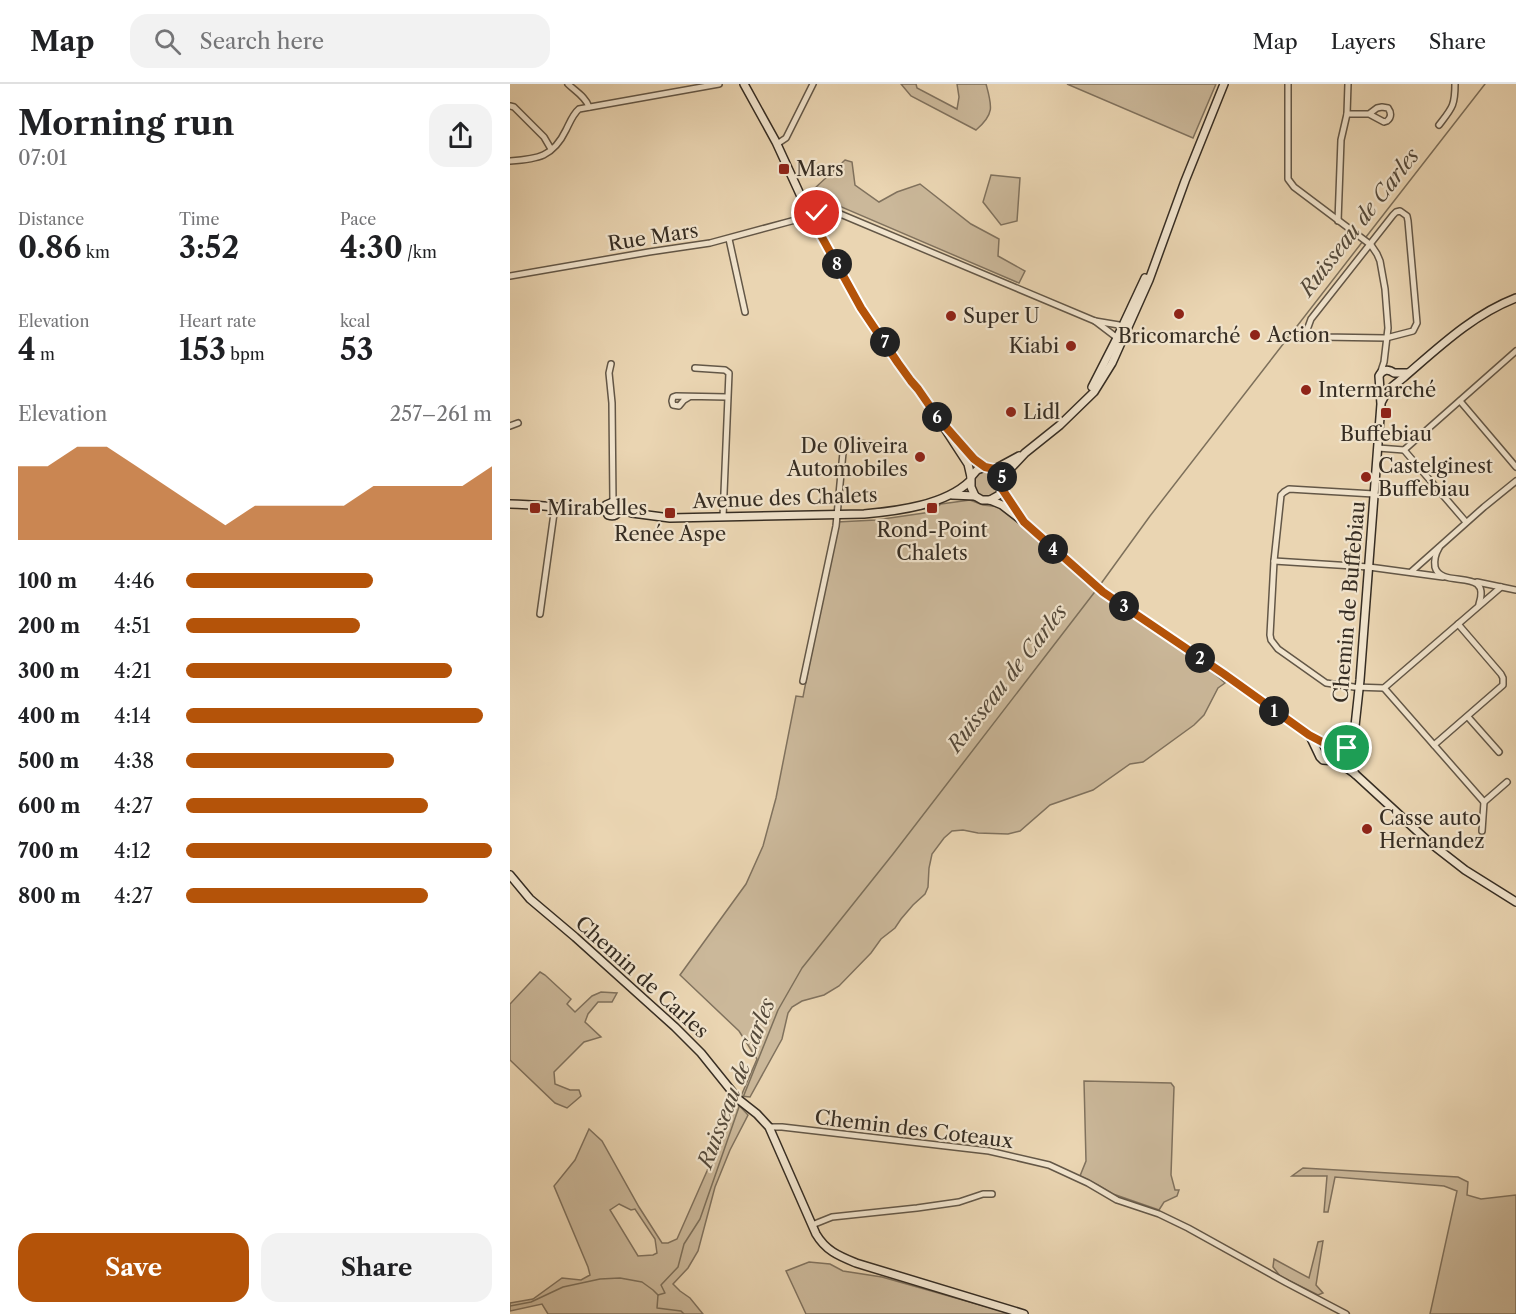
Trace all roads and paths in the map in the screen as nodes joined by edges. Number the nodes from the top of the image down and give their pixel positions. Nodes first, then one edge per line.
1 (568, 84) edge
2 (719, 84) edge
3 (744, 84) edge
4 (813, 84) edge
5 (1224, 84) edge
6 (1288, 84) edge
7 (1348, 84) edge
8 (1455, 84) edge
9 (578, 94) junction
10 (510, 106) edge
11 (589, 107) junction
12 (579, 109) junction
13 (1347, 114) junction
14 (1369, 114) dead end
15 (1439, 125) dead end
16 (777, 144) junction
17 (551, 149) junction
18 (510, 161) edge
19 (804, 203) junction
20 (816, 208) junction
21 (799, 219) junction
22 (813, 221) junction
23 (1338, 221) junction
24 (729, 239) junction
25 (1371, 245) junction
26 (510, 276) edge
27 (1516, 298) edge
28 (745, 312) dead end
29 (1095, 321) junction
30 (1121, 333) junction
31 (1386, 338) junction
32 (1516, 351) edge
33 (1384, 362) junction
34 (611, 364) dead end
35 (695, 368) dead end
36 (1391, 372) junction
37 (1407, 373) junction
38 (1380, 374) junction
39 (1381, 384) junction
40 (1392, 385) junction
41 (689, 397) dead end
42 (727, 397) junction
43 (1460, 401) junction
44 (1381, 404) junction
45 (938, 418) junction
46 (518, 423) dead end
47 (510, 426) edge
48 (877, 446) dead end
49 (1378, 448) junction
50 (1404, 450) junction
51 (1025, 453) junction
52 (985, 467) junction
53 (1516, 467) edge
54 (994, 469) junction
55 (971, 479) junction
56 (1516, 481) edge
57 (1003, 485) junction
58 (1374, 494) junction
59 (950, 495) junction
60 (975, 496) junction
61 (990, 500) junction
62 (613, 502) junction
63 (510, 504) edge
64 (555, 506) junction
65 (605, 509) junction
66 (619, 509) junction
67 (838, 514) junction
68 (723, 518) junction
69 (1024, 522) junction
70 (1466, 522) junction
71 (1440, 546) junction
72 (1274, 561) junction
73 (1369, 567) junction
74 (1411, 572) junction
75 (1443, 576) junction
76 (1472, 581) junction
77 (1501, 587) junction
78 (1516, 590) edge
79 (1478, 606) junction
80 (540, 614) dead end
81 (1458, 624) junction
82 (803, 681) dead end
83 (1359, 687) junction
84 (1384, 688) junction
85 (1468, 717) junction
86 (1353, 731) junction
87 (1309, 735) junction
88 (1328, 745) junction
89 (1434, 745) junction
90 (1337, 746) junction
91 (1318, 751) junction
92 (1499, 752) dead end
93 (1344, 754) junction
94 (1335, 761) junction
95 (1355, 774) junction
96 (1507, 782) dead end
97 (1484, 802) junction
98 (1482, 831) dead end
99 (511, 881) edge
100 (1516, 902) edge
101 (769, 1127) junction
102 (992, 1194) dead end
103 (812, 1225) junction
104 (1024, 1314) edge
105 (1346, 1314) edge

1 - 9 street
2 - 11 street
3 - 16 street
4 - 16 street
5 - 30 street
6 - 23 street
7 - 13 street
8 - 15 street
9 - 11 street
9 - 12 street
10 - 17 street
11 - 12 street
12 - 17 street
13 - 14 street
13 - 23 street
16 - 19 street
17 - 18 street
19 - 20 street
19 - 21 street
20 - 22 street
20 - 29 street
21 - 22 street
21 - 24 street, Rue Mars
22 - 45 street
23 - 25 street
24 - 26 street, Rue Mars
24 - 28 street
25 - 31 street
25 - 31 street
25 - 31 street
27 - 37 street, Chemin de Buffebiau
29 - 30 street
29 - 30 street
30 - 51 street
31 - 33 street
32 - 43 street
33 - 36 street
33 - 38 street
34 - 62 street
35 - 42 street
36 - 37 street
36 - 38 street
36 - 40 street
37 - 40 street, Chemin de Buffebiau
38 - 39 street
39 - 40 street
39 - 44 street, Chemin de Buffebiau
40 - 44 street, Chemin de Buffebiau
41 - 42 street
42 - 68 street
43 - 50 street
43 - 53 street
44 - 49 street, Chemin de Buffebiau
45 - 52 street
45 - 55 street
46 - 47 street
48 - 67 street
49 - 50 street
49 - 58 street, Chemin de Buffebiau
50 - 70 street
51 - 54 street
51 - 57 street
52 - 54 street
52 - 55 street
54 - 57 street
55 - 59 street, Avenue des Chalets
55 - 60 street
56 - 70 street
57 - 61 street
57 - 69 street
58 - 72 street
58 - 73 street, Chemin de Buffebiau
59 - 60 street, Avenue des Chalets
59 - 67 street, Avenue des Chalets
60 - 61 street
61 - 69 street
62 - 65 street
62 - 66 street
63 - 64 street, Avenue des Chalets
64 - 65 street, Avenue des Chalets
64 - 80 street
65 - 66 street, Avenue des Chalets
66 - 68 street, Avenue des Chalets
67 - 68 street, Avenue des Chalets
67 - 82 street
69 - 87 street
70 - 71 street
71 - 74 street
71 - 75 street
72 - 73 street
72 - 83 street
73 - 74 street
73 - 83 street, Chemin de Buffebiau
74 - 75 street
75 - 76 street
76 - 77 street
76 - 79 street
77 - 78 street
77 - 79 street
79 - 81 street
81 - 84 street
81 - 85 street
83 - 84 street
83 - 86 street, Chemin de Buffebiau
84 - 89 street
85 - 89 street
85 - 92 street
86 - 90 street, Chemin de Buffebiau
86 - 93 street, Chemin de Buffebiau
87 - 88 street
87 - 91 street
88 - 90 street
88 - 91 street
89 - 97 street
90 - 93 street
91 - 94 street
93 - 94 street
93 - 95 street
94 - 95 street
95 - 100 street
96 - 97 street
97 - 98 street
99 - 101 street, Chemin de Carles
101 - 103 street
101 - 105 street, Chemin des Coteaux
102 - 103 street
103 - 104 street

